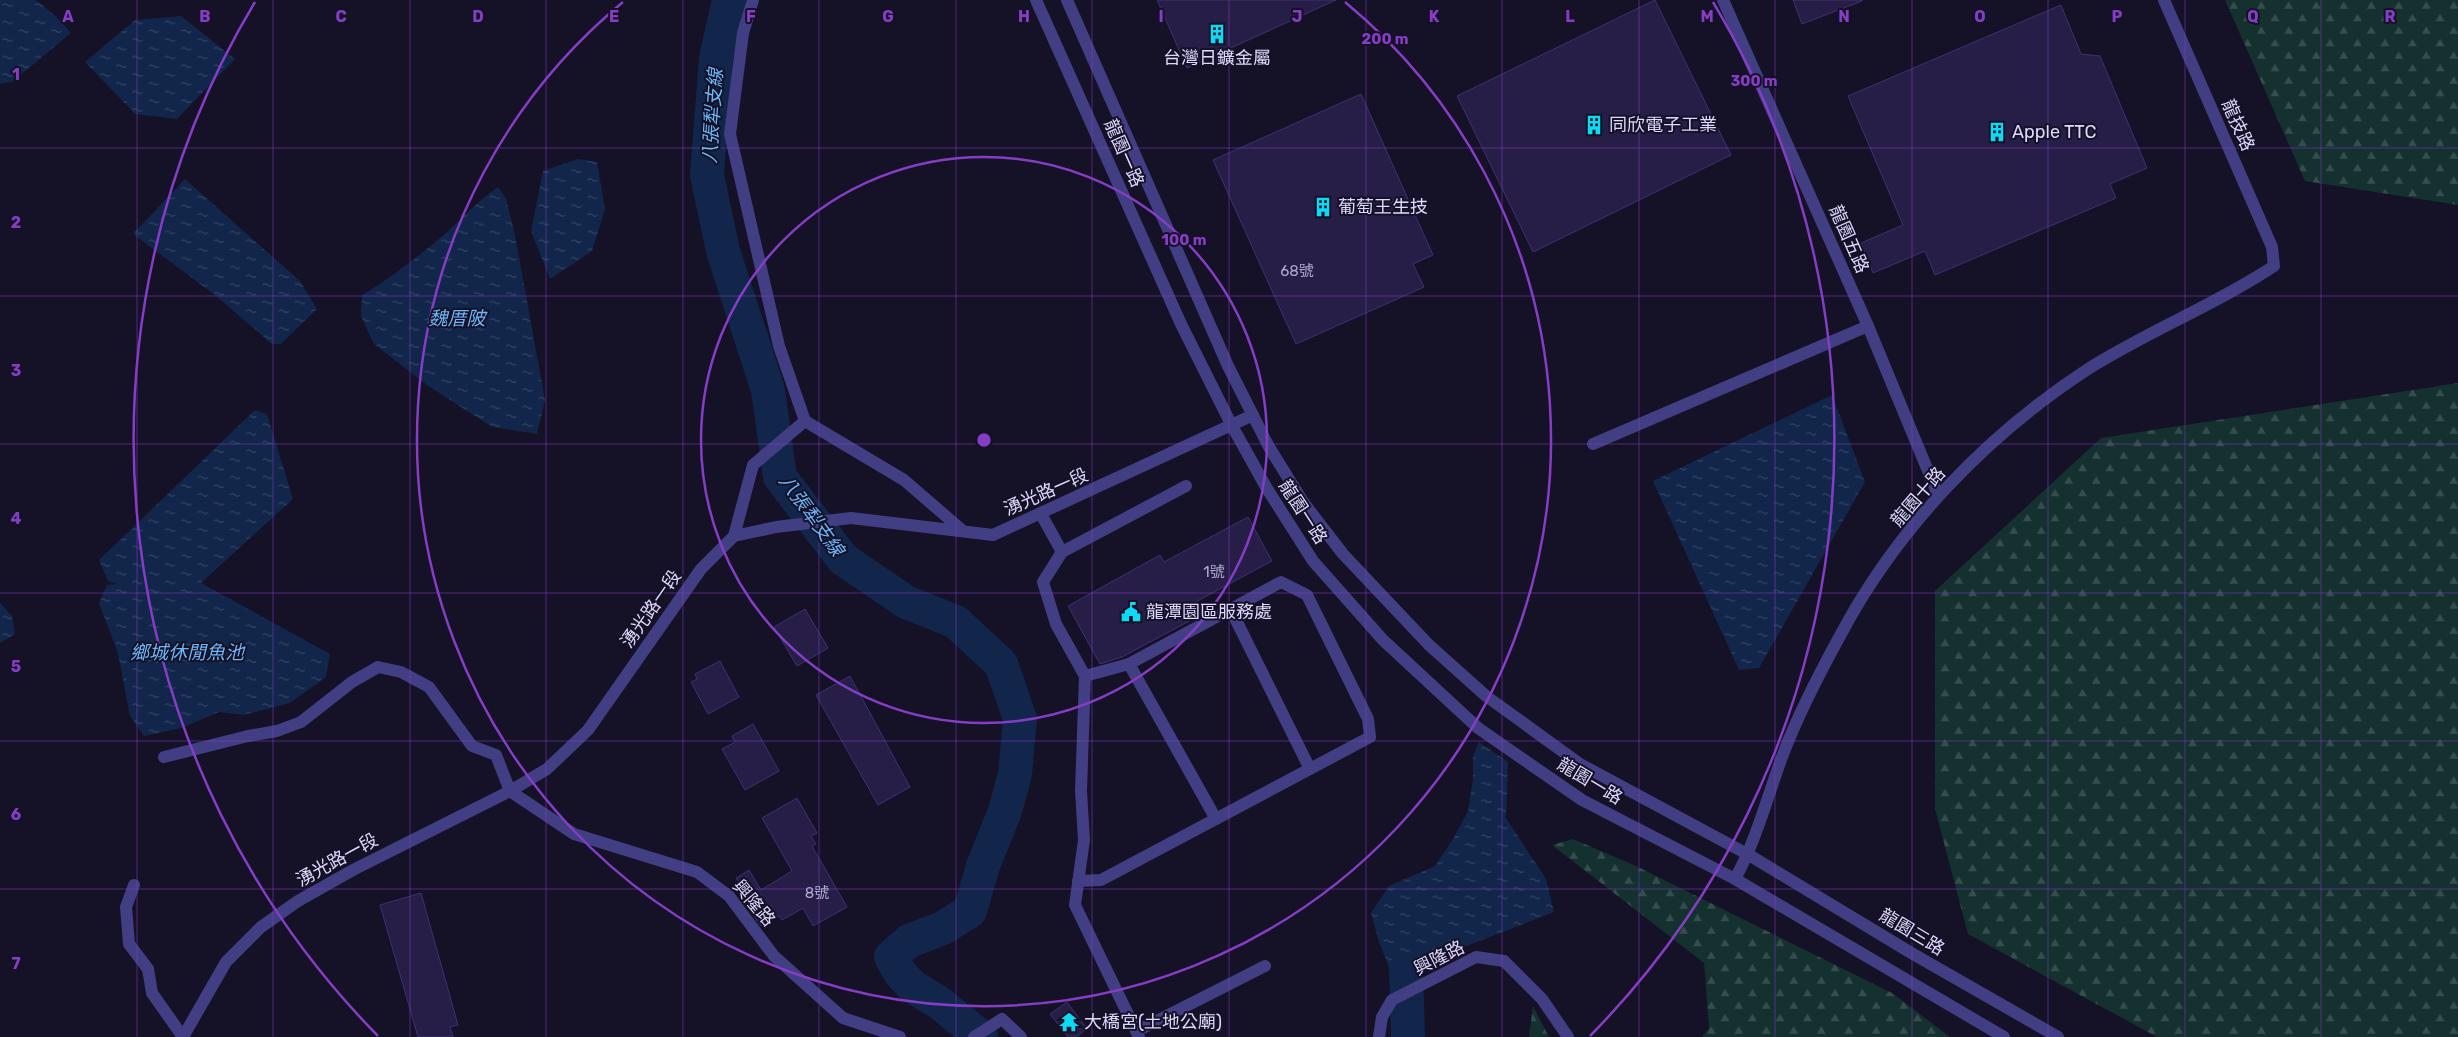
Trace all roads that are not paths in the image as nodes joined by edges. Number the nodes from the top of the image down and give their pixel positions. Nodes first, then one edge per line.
1 (753, 0) edge
2 (1036, 0) edge
3 (1068, 0) edge
4 (1724, 0) edge
5 (2164, 0) edge
6 (2274, 266) joint
7 (1868, 326) junction
8 (1253, 415) junction
9 (805, 421) junction
10 (1231, 424) junction
11 (1594, 444) dead end
12 (1186, 486) dead end
13 (1938, 495) junction
14 (1041, 514) junction
15 (963, 531) junction
16 (734, 536) junction
17 (1062, 552) junction
18 (1230, 608) junction
19 (1130, 664) junction
20 (1085, 676) junction
21 (164, 757) dead end
22 (1310, 769) junction
23 (510, 791) junction
24 (1216, 819) junction
25 (1749, 854) junction
26 (1735, 879) junction
27 (1078, 881) junction
28 (134, 885) dead end
29 (1265, 966) dead end
30 (1138, 1034) edge
31 (183, 1037) edge
32 (900, 1037) edge
33 (974, 1037) edge
34 (1021, 1037) edge
35 (1379, 1037) edge
36 (1568, 1037) edge
37 (2004, 1037) edge
38 (2058, 1037) edge

1 - 9 street
2 - 10 street, 龍園一路
3 - 8 street, 龍園一路
4 - 7 street, 龍園五路
5 - 6 street, 龍技路
6 - 13 street, 龍園十路
7 - 11 street
7 - 13 street, 龍園五路
8 - 10 street, 湧光路一段
8 - 25 street, 龍園一路
9 - 15 street
9 - 16 street
10 - 14 street, 湧光路一段
10 - 26 street, 龍園一路
12 - 17 street
13 - 25 street, 龍園十路
14 - 15 street, 湧光路一段
14 - 17 street
15 - 16 street, 湧光路一段
16 - 23 street, 湧光路一段
17 - 20 street
18 - 19 street
18 - 22 street
18 - 22 street
19 - 20 street
19 - 24 street
20 - 27 street
21 - 23 street
22 - 24 street
23 - 31 street, 湧光路一段
23 - 32 street, 興隆路
24 - 27 street
25 - 26 street, 龍園十路
25 - 38 street, 龍園三路
26 - 37 street
27 - 30 street
28 - 31 street
29 - 30 street
33 - 34 street
35 - 36 street, 興隆路

